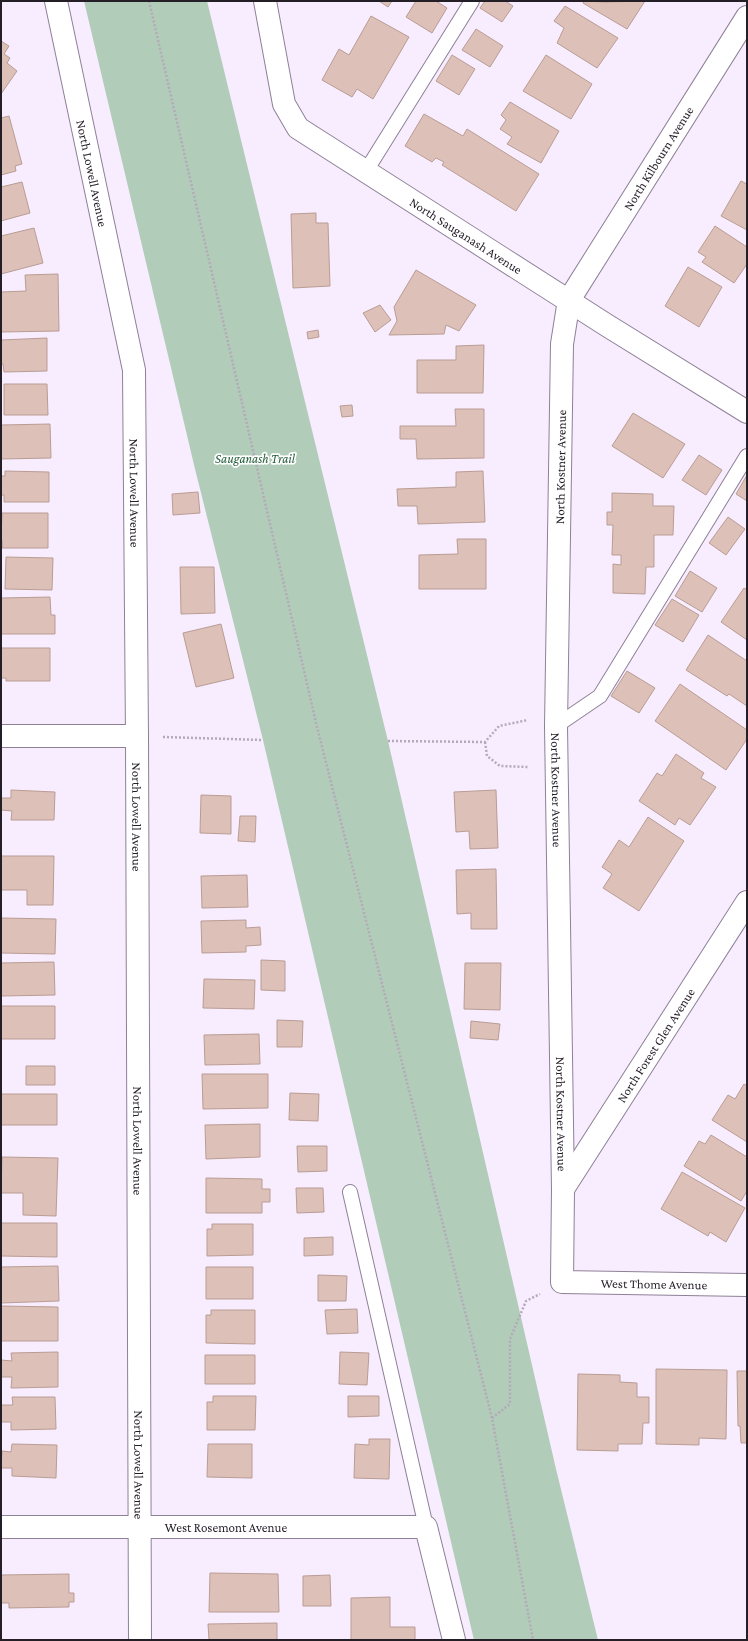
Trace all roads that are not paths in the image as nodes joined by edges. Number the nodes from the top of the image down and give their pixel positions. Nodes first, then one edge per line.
1 (56, 1) edge
2 (265, 1) edge
3 (472, 1) edge
4 (747, 17) edge
5 (366, 171) junction
6 (570, 300) junction
7 (747, 412) edge
8 (747, 456) edge
9 (556, 726) junction
10 (1, 736) edge
11 (137, 736) junction
12 (747, 902) edge
13 (563, 1189) junction
14 (350, 1192) dead end
15 (562, 1282) joint
16 (747, 1285) edge
17 (1, 1527) edge
18 (139, 1527) junction
19 (426, 1527) junction
20 (140, 1640) edge
21 (454, 1640) edge

1 - 11 street, North Lowell Avenue
2 - 5 street, North Sauganash Avenue
3 - 5 lane
4 - 6 street, North Kilbourn Avenue
5 - 6 street, North Sauganash Avenue
6 - 7 street, North Sauganash Avenue
6 - 9 street, North Kostner Avenue
8 - 9 lane
9 - 13 street, North Kostner Avenue
10 - 11 street
11 - 18 street, North Lowell Avenue
12 - 13 street, North Forest Glen Avenue
13 - 15 street, North Kostner Avenue
14 - 19 lane
15 - 16 street, West Thome Avenue
17 - 18 street, West Rosemont Avenue
18 - 19 street, West Rosemont Avenue
18 - 20 street, North Lowell Avenue
19 - 21 street

